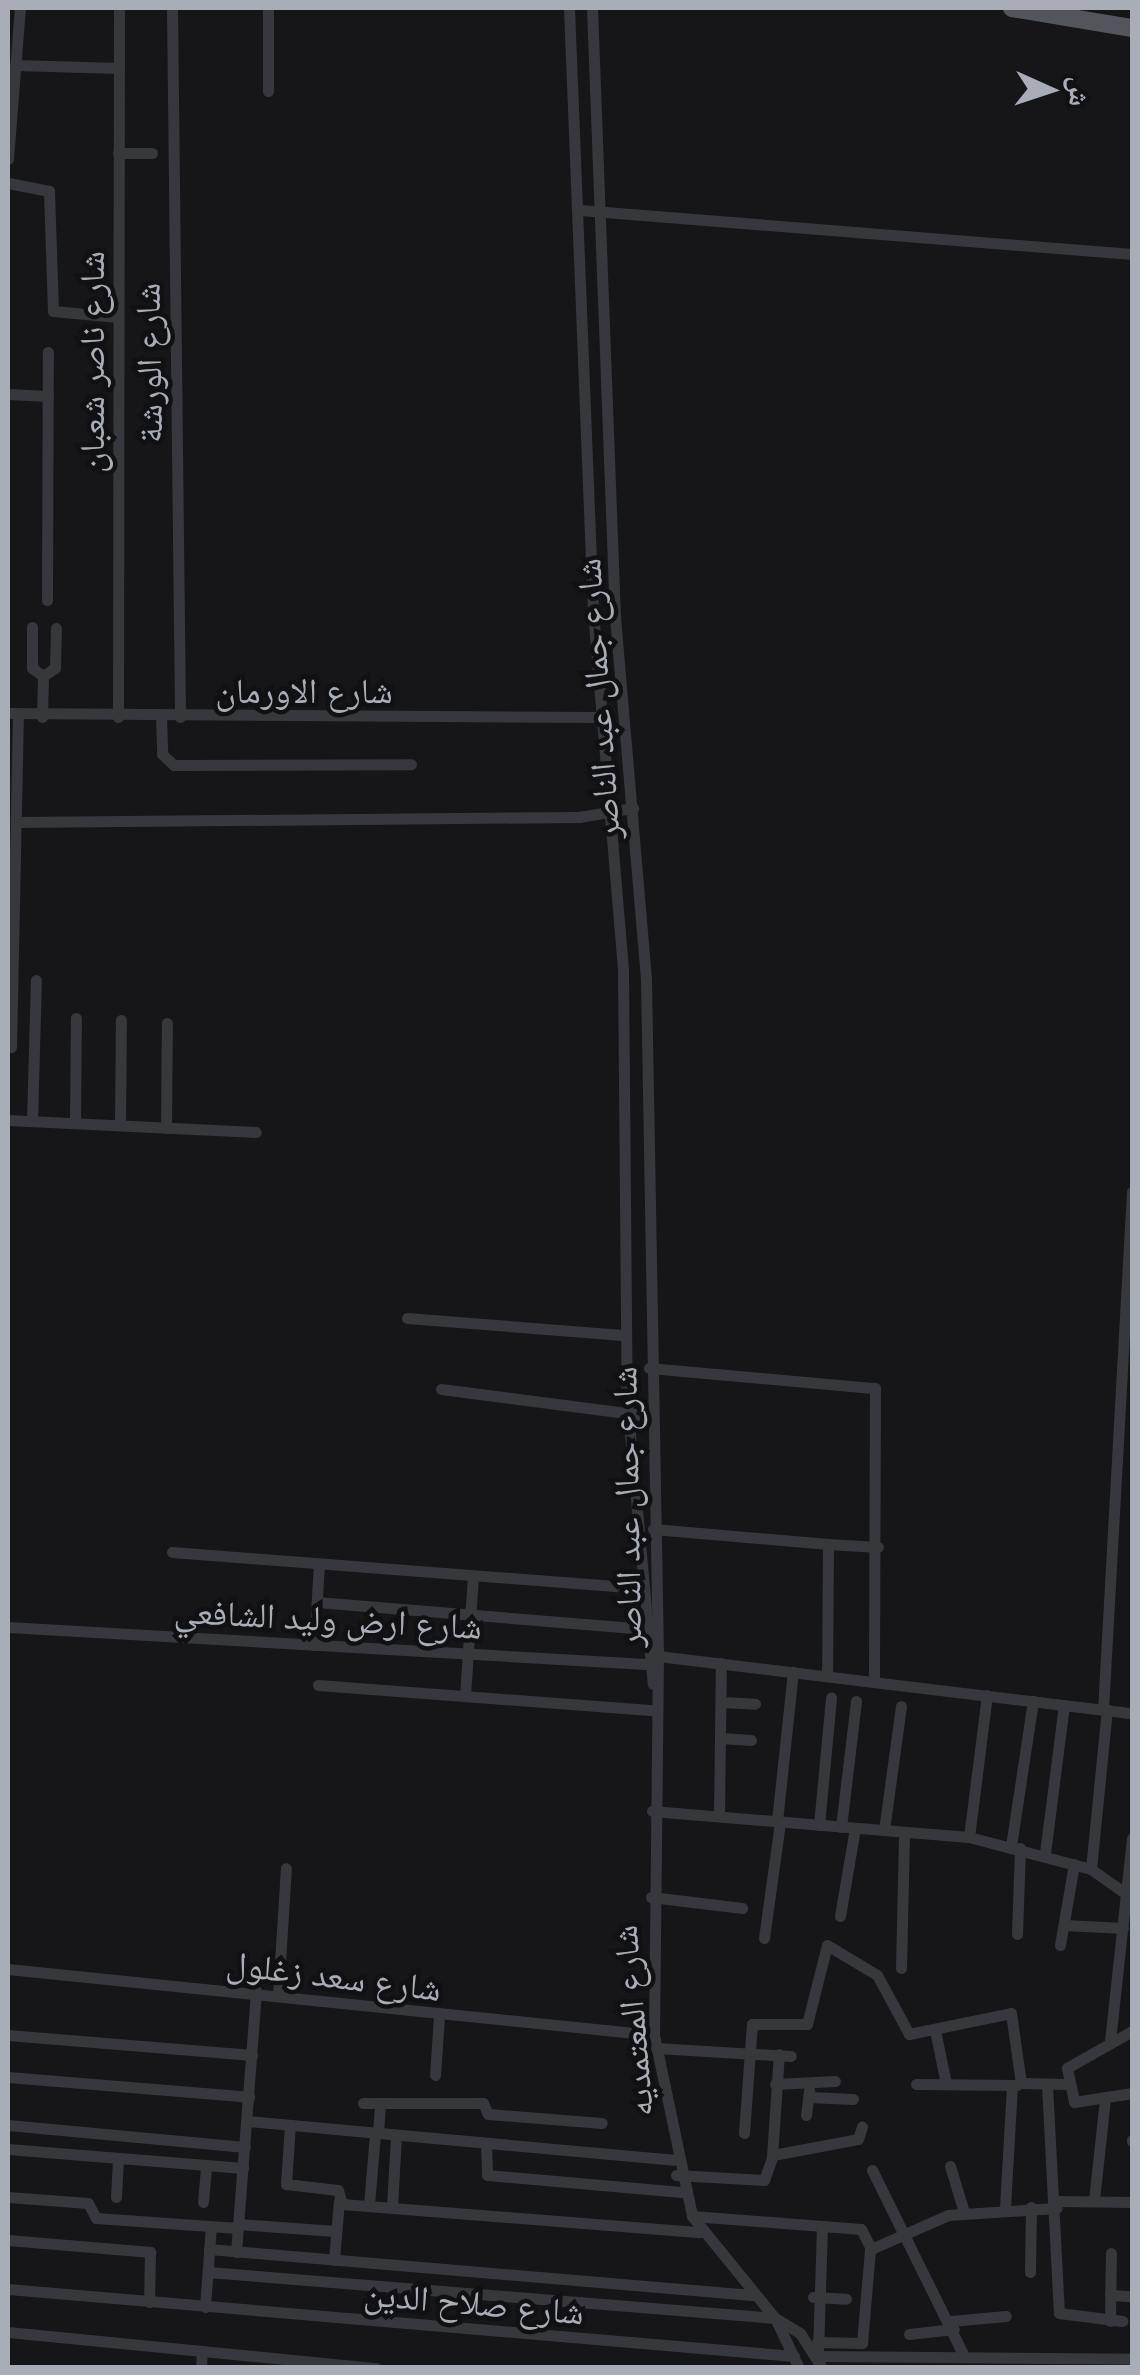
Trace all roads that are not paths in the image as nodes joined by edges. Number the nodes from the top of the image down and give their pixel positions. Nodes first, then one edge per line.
1 (20, 8) edge
2 (119, 8) edge
3 (172, 8) edge
4 (268, 8) edge
5 (569, 8) edge
6 (592, 8) edge
7 (1012, 8) edge
8 (1132, 28) edge
9 (15, 65) junction
10 (119, 68) junction
11 (268, 91) dead end
12 (118, 153) junction
13 (152, 154) dead end
14 (8, 159) edge
15 (8, 183) edge
16 (592, 211) junction
17 (1132, 254) edge
18 (118, 317) junction
19 (48, 352) dead end
20 (8, 394) edge
21 (48, 396) junction
22 (47, 600) dead end
23 (32, 627) dead end
24 (56, 628) dead end
25 (43, 676) junction
26 (13, 714) edge
27 (42, 717) junction
28 (118, 717) junction
29 (161, 717) junction
30 (180, 717) junction
31 (601, 717) junction
32 (410, 764) dead end
33 (632, 808) junction
34 (611, 812) junction
35 (16, 822) junction
36 (36, 980) dead end
37 (76, 1018) dead end
38 (121, 1020) dead end
39 (168, 1023) dead end
40 (11, 1047) dead end
41 (8, 1120) edge
42 (32, 1120) junction
43 (76, 1123) junction
44 (120, 1125) junction
45 (166, 1128) junction
46 (256, 1132) dead end
47 (1132, 1192) edge
48 (408, 1318) dead end
49 (625, 1335) junction
50 (649, 1368) junction
51 (442, 1389) dead end
52 (628, 1414) junction
53 (650, 1416) junction
54 (652, 1529) junction
55 (828, 1544) junction
56 (878, 1547) junction
57 (172, 1552) dead end
58 (319, 1564) junction
59 (472, 1576) junction
60 (641, 1588) junction
61 (317, 1602) junction
62 (470, 1615) junction
63 (8, 1628) edge
64 (643, 1629) junction
65 (314, 1645) junction
66 (468, 1654) junction
67 (658, 1656) junction
68 (721, 1663) junction
69 (644, 1664) junction
70 (793, 1672) junction
71 (826, 1676) junction
72 (874, 1682) junction
73 (654, 1685) junction
74 (318, 1686) dead end
75 (465, 1696) junction
76 (987, 1696) junction
77 (830, 1698) dead end
78 (856, 1701) dead end
79 (1033, 1701) junction
80 (721, 1702) junction
81 (755, 1704) dead end
82 (1064, 1705) junction
83 (901, 1706) dead end
84 (654, 1710) junction
85 (1105, 1710) junction
86 (1132, 1713) edge
87 (721, 1738) junction
88 (751, 1740) dead end
89 (652, 1811) junction
90 (719, 1816) junction
91 (778, 1821) junction
92 (818, 1825) junction
93 (848, 1827) junction
94 (884, 1830) junction
95 (904, 1832) junction
96 (969, 1837) junction
97 (1132, 1838) edge
98 (1016, 1847) junction
99 (1045, 1853) junction
100 (1074, 1864) junction
101 (286, 1868) dead end
102 (1092, 1870) junction
103 (1130, 1896) edge
104 (651, 1897) junction
105 (742, 1908) dead end
106 (840, 1916) dead end
107 (1064, 1925) junction
108 (1123, 1928) junction
109 (1017, 1934) dead end
110 (764, 1938) dead end
111 (1060, 1944) dead end
112 (901, 1968) dead end
113 (8, 1970) edge
114 (256, 1991) junction
115 (278, 1994) junction
116 (439, 2017) junction
117 (934, 2030) junction
118 (1132, 2030) edge
119 (8, 2035) edge
120 (1110, 2041) junction
121 (655, 2042) junction
122 (750, 2051) junction
123 (252, 2055) junction
124 (436, 2075) dead end
125 (8, 2077) edge
126 (835, 2081) dead end
127 (775, 2084) junction
128 (916, 2084) dead end
129 (946, 2084) junction
130 (1017, 2084) junction
131 (1047, 2084) junction
132 (1067, 2084) junction
133 (809, 2091) junction
134 (1132, 2093) edge
135 (249, 2097) junction
136 (1105, 2098) junction
137 (853, 2099) dead end
138 (363, 2103) dead end
139 (380, 2104) junction
140 (806, 2115) dead end
141 (247, 2121) junction
142 (602, 2122) dead end
143 (8, 2125) edge
144 (290, 2125) junction
145 (862, 2127) dead end
146 (376, 2133) junction
147 (396, 2134) junction
148 (744, 2134) dead end
149 (486, 2143) junction
150 (245, 2147) junction
151 (8, 2148) edge
152 (772, 2156) junction
153 (118, 2158) junction
154 (673, 2160) junction
155 (206, 2165) junction
156 (950, 2166) dead end
157 (243, 2168) junction
158 (872, 2170) dead end
159 (676, 2175) junction
160 (681, 2192) junction
161 (8, 2196) edge
162 (116, 2197) dead end
163 (1094, 2200) junction
164 (339, 2201) junction
165 (202, 2202) dead end
166 (1132, 2202) edge
167 (370, 2205) junction
168 (1057, 2205) junction
169 (392, 2206) junction
170 (1031, 2207) junction
171 (1005, 2208) junction
172 (964, 2212) junction
173 (692, 2216) junction
174 (211, 2226) junction
175 (238, 2226) junction
176 (822, 2226) junction
177 (335, 2231) junction
178 (700, 2232) junction
179 (906, 2233) junction
180 (8, 2240) edge
181 (209, 2249) junction
182 (870, 2249) junction
183 (236, 2252) junction
184 (1112, 2253) dead end
185 (334, 2260) junction
186 (208, 2272) junction
187 (1030, 2272) dead end
188 (8, 2289) edge
189 (1110, 2294) junction
190 (752, 2295) junction
191 (1132, 2296) edge
192 (814, 2297) junction
193 (846, 2298) dead end
194 (149, 2302) junction
195 (205, 2307) junction
196 (1006, 2316) dead end
197 (776, 2318) junction
198 (953, 2325) junction
199 (8, 2332) edge
200 (910, 2334) dead end
201 (817, 2342) junction
202 (202, 2351) junction
203 (963, 2354) junction
204 (1132, 2359) edge
205 (796, 2362) edge
206 (820, 2362) edge
207 (201, 2368) edge
208 (376, 2368) edge

1 - 9 street
2 - 10 street, شارع ناصر شعبان
3 - 30 street, شارع الورشة
4 - 11 street
5 - 16 street, شارع جمال عبد الناصر
6 - 16 street, شارع جمال عبد الناصر
7 - 8 main road
9 - 10 street
9 - 14 street
10 - 12 street, شارع ناصر شعبان
12 - 13 street
12 - 18 street, شارع ناصر شعبان
15 - 18 street
16 - 17 street
16 - 31 street, شارع جمال عبد الناصر
16 - 33 street, شارع جمال عبد الناصر
18 - 28 street, شارع ناصر شعبان
19 - 21 street
20 - 21 street
21 - 22 street
23 - 25 street
24 - 25 street
25 - 27 street
26 - 27 street, شارع الاورمان
26 - 35 street
27 - 28 street, شارع الاورمان
28 - 29 street, شارع الاورمان
29 - 30 street, شارع الاورمان
29 - 32 street
30 - 31 street, شارع الاورمان
31 - 34 street, شارع جمال عبد الناصر
33 - 34 street
33 - 50 street, شارع جمال عبد الناصر
34 - 35 street
34 - 49 street, شارع جمال عبد الناصر
35 - 40 street
36 - 42 street
37 - 43 street
38 - 44 street
39 - 45 street
41 - 42 street
42 - 43 street
43 - 44 street
44 - 45 street
45 - 46 street
47 - 85 street
48 - 49 street
49 - 52 street, شارع جمال عبد الناصر
50 - 53 street, شارع جمال عبد الناصر
50 - 56 street
51 - 52 street
52 - 53 street
52 - 60 street, شارع جمال عبد الناصر
53 - 54 street, شارع جمال عبد الناصر
54 - 55 street
54 - 67 street, شارع جمال عبد الناصر
55 - 56 street
55 - 71 street
56 - 72 street
57 - 58 street
58 - 59 street
58 - 61 street
59 - 60 street
59 - 62 street
60 - 64 street, شارع جمال عبد الناصر
61 - 62 street
61 - 65 street
62 - 64 street
62 - 66 street
63 - 65 street, شارع ارض وليد الشافعي
64 - 69 street, شارع جمال عبد الناصر
65 - 66 street, شارع ارض وليد الشافعي
66 - 69 street, شارع ارض وليد الشافعي
66 - 75 street
67 - 68 street
67 - 73 street, شارع جمال عبد الناصر
68 - 70 street
68 - 80 street
69 - 73 street, شارع جمال عبد الناصر
70 - 71 street
70 - 91 street
71 - 72 street
72 - 76 street
73 - 84 street, شارع المعتمديه
74 - 75 street
75 - 84 street
76 - 79 street
76 - 96 street
77 - 92 street
78 - 93 street
79 - 82 street
79 - 98 street
80 - 81 street
80 - 87 street
82 - 85 street
82 - 99 street
83 - 94 street
84 - 89 street, شارع المعتمديه
85 - 86 street
85 - 102 street
87 - 88 street
87 - 90 street
89 - 90 street
89 - 104 street, شارع المعتمديه
90 - 91 street
91 - 92 street
91 - 110 street
92 - 93 street
93 - 94 street
93 - 106 street
94 - 95 street
95 - 96 street
95 - 112 street
96 - 98 street
97 - 103 street
98 - 99 street
98 - 109 street
99 - 100 street
100 - 102 street
100 - 107 street
101 - 115 street
102 - 103 street
103 - 108 street
104 - 105 street
104 - 121 street, شارع المعتمديه
107 - 108 street
107 - 111 street
108 - 120 street
113 - 114 street, شارع سعد زغلول
114 - 115 street, شارع سعد زغلول
114 - 123 street
115 - 116 street, شارع سعد زغلول
116 - 121 street, شارع سعد زغلول
116 - 124 street
117 - 122 street
117 - 129 street
117 - 130 street
118 - 120 street
119 - 123 street
120 - 132 street
121 - 122 street, شارع سعد زغلول
121 - 154 street, شارع المعتمديه
122 - 127 street, شارع سعد زغلول
122 - 148 street
123 - 135 street
125 - 135 street
126 - 133 street
127 - 133 street
127 - 152 street
128 - 129 street
129 - 130 street
130 - 131 street
130 - 171 street
131 - 132 street
131 - 168 street
132 - 136 street
133 - 137 street
133 - 140 street
134 - 136 street
135 - 141 street
136 - 163 street
138 - 139 street
139 - 142 street
139 - 146 street
141 - 144 street
141 - 150 street
143 - 150 street
144 - 146 street
144 - 164 street
145 - 152 street
146 - 147 street
146 - 167 street
147 - 149 street
147 - 169 street
149 - 154 street
149 - 160 street
150 - 157 street
151 - 153 street
152 - 159 street
153 - 155 street
153 - 162 street
154 - 159 street, شارع المعتمديه
155 - 157 street
155 - 165 street
156 - 172 street
157 - 175 street
158 - 179 street
159 - 160 street, شارع المعتمديه
160 - 173 street, شارع المعتمديه
161 - 174 street
163 - 166 street
163 - 168 street
164 - 167 street
164 - 177 street
167 - 169 street
168 - 170 street
168 - 189 street
169 - 178 street
170 - 171 street
170 - 187 street
171 - 172 street
172 - 179 street
173 - 176 street
173 - 178 street, شارع المعتمديه
174 - 175 street
174 - 181 street
175 - 177 street
175 - 183 street
176 - 182 street
176 - 192 street
177 - 185 street
178 - 190 street, شارع المعتمديه
179 - 182 street
179 - 198 street
180 - 194 street
181 - 183 street
181 - 186 street
182 - 201 street
183 - 185 street
184 - 189 street
185 - 190 street
186 - 195 street
186 - 197 street
188 - 194 street, شارع صلاح الدين
189 - 191 street
190 - 197 street, شارع المعتمديه
192 - 193 street
192 - 201 street
194 - 195 street, شارع صلاح الدين
195 - 205 street, شارع صلاح الدين
196 - 198 street
197 - 205 street, شارع المعتمديه
197 - 206 street, شارع المعتمديه
198 - 200 street
198 - 203 street
199 - 202 street
201 - 206 street
202 - 207 street
202 - 208 street
203 - 204 street
203 - 206 street

